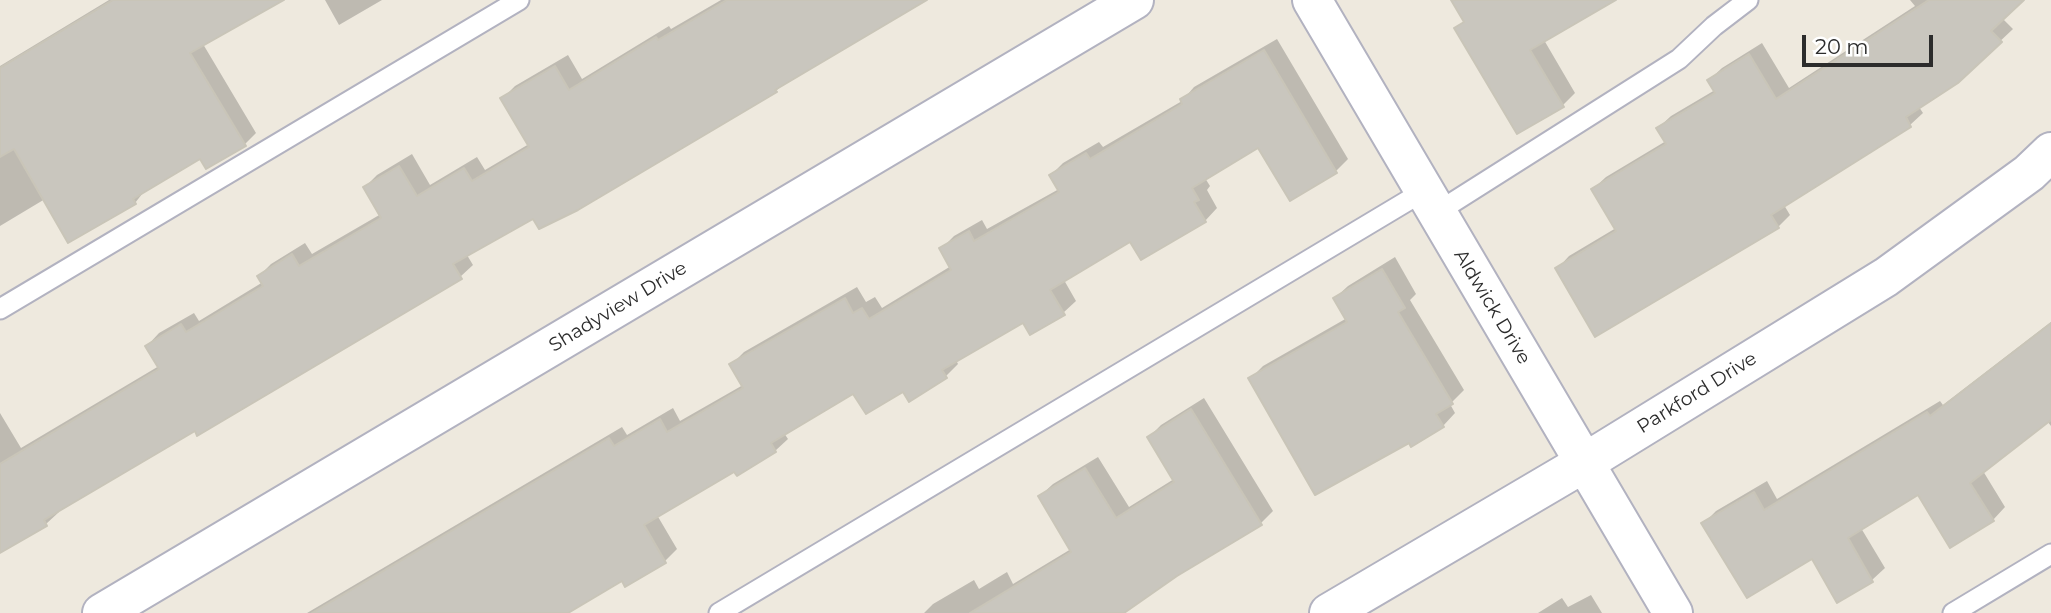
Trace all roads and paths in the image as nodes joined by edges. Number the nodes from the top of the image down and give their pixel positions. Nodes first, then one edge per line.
1 (519, 0) edge
2 (1134, 0) edge
3 (1312, 0) edge
4 (1748, 0) edge
5 (2051, 152) edge
6 (1430, 202) junction
7 (0, 309) edge
8 (1584, 463) junction
9 (2051, 554) edge
10 (102, 613) edge
11 (719, 613) edge
12 (1329, 613) edge
13 (1673, 613) edge
14 (1953, 613) edge

1 - 7 lane
2 - 10 street, Shadyview Drive
3 - 6 street, Aldwick Drive
4 - 6 lane
5 - 8 street, Parkford Drive
6 - 8 street, Aldwick Drive
6 - 11 lane
8 - 12 street, Parkford Drive
8 - 13 street, Aldwick Drive
9 - 14 lane

